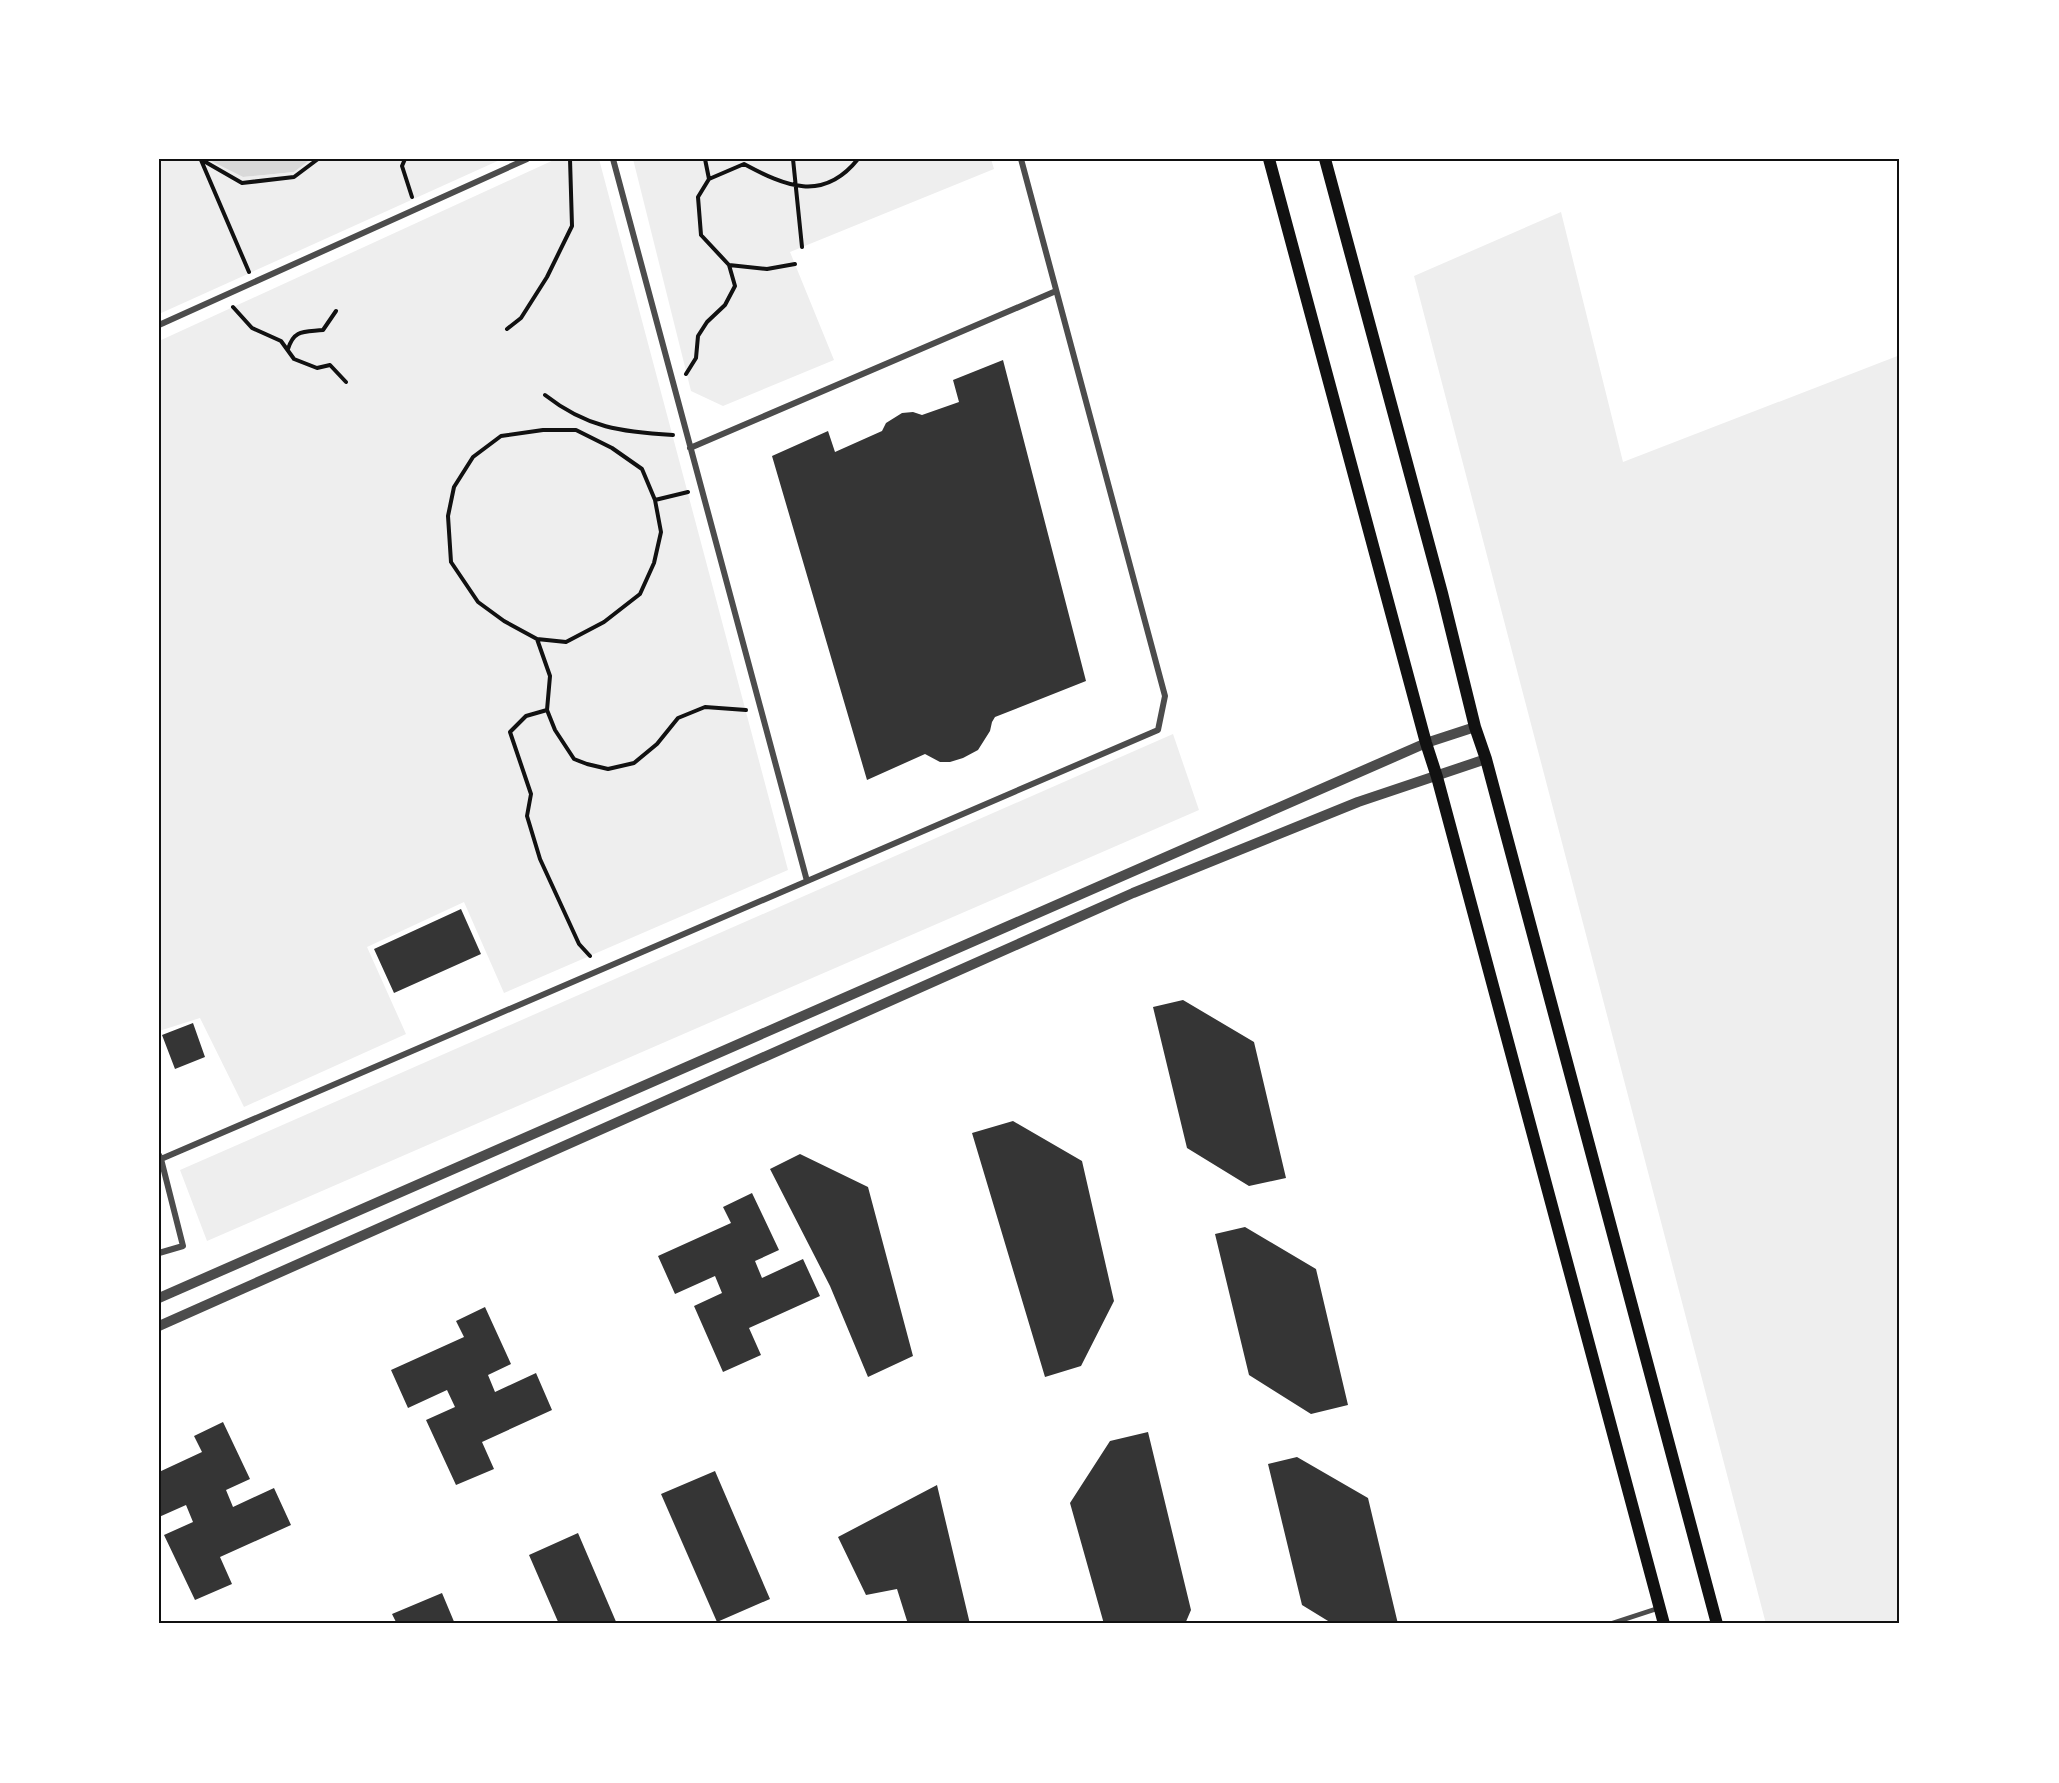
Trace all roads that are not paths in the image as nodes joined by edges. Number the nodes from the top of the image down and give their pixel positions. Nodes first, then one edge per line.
1 (526, 159) edge
2 (613, 159) edge
3 (1021, 159) edge
4 (1269, 159) edge
5 (1325, 159) edge
6 (1056, 291) junction
7 (159, 325) edge
8 (690, 448) junction
9 (1475, 727) junction
10 (1426, 743) junction
11 (1486, 759) junction
12 (1437, 777) junction
13 (807, 881) junction
14 (160, 1157) edge
15 (159, 1253) edge
16 (159, 1298) edge
17 (159, 1326) edge
18 (1659, 1608) junction
19 (1610, 1624) edge
20 (1664, 1624) edge
21 (1717, 1624) edge

1 - 7 street
2 - 8 street
3 - 6 street
4 - 10 main road
5 - 9 main road
6 - 8 street
6 - 13 street
8 - 13 street
9 - 10 street
9 - 11 main road
10 - 12 main road
10 - 16 street
11 - 12 street
11 - 21 main road
12 - 17 street
12 - 18 main road
13 - 14 street
14 - 15 street
18 - 19 lane
18 - 20 main road

